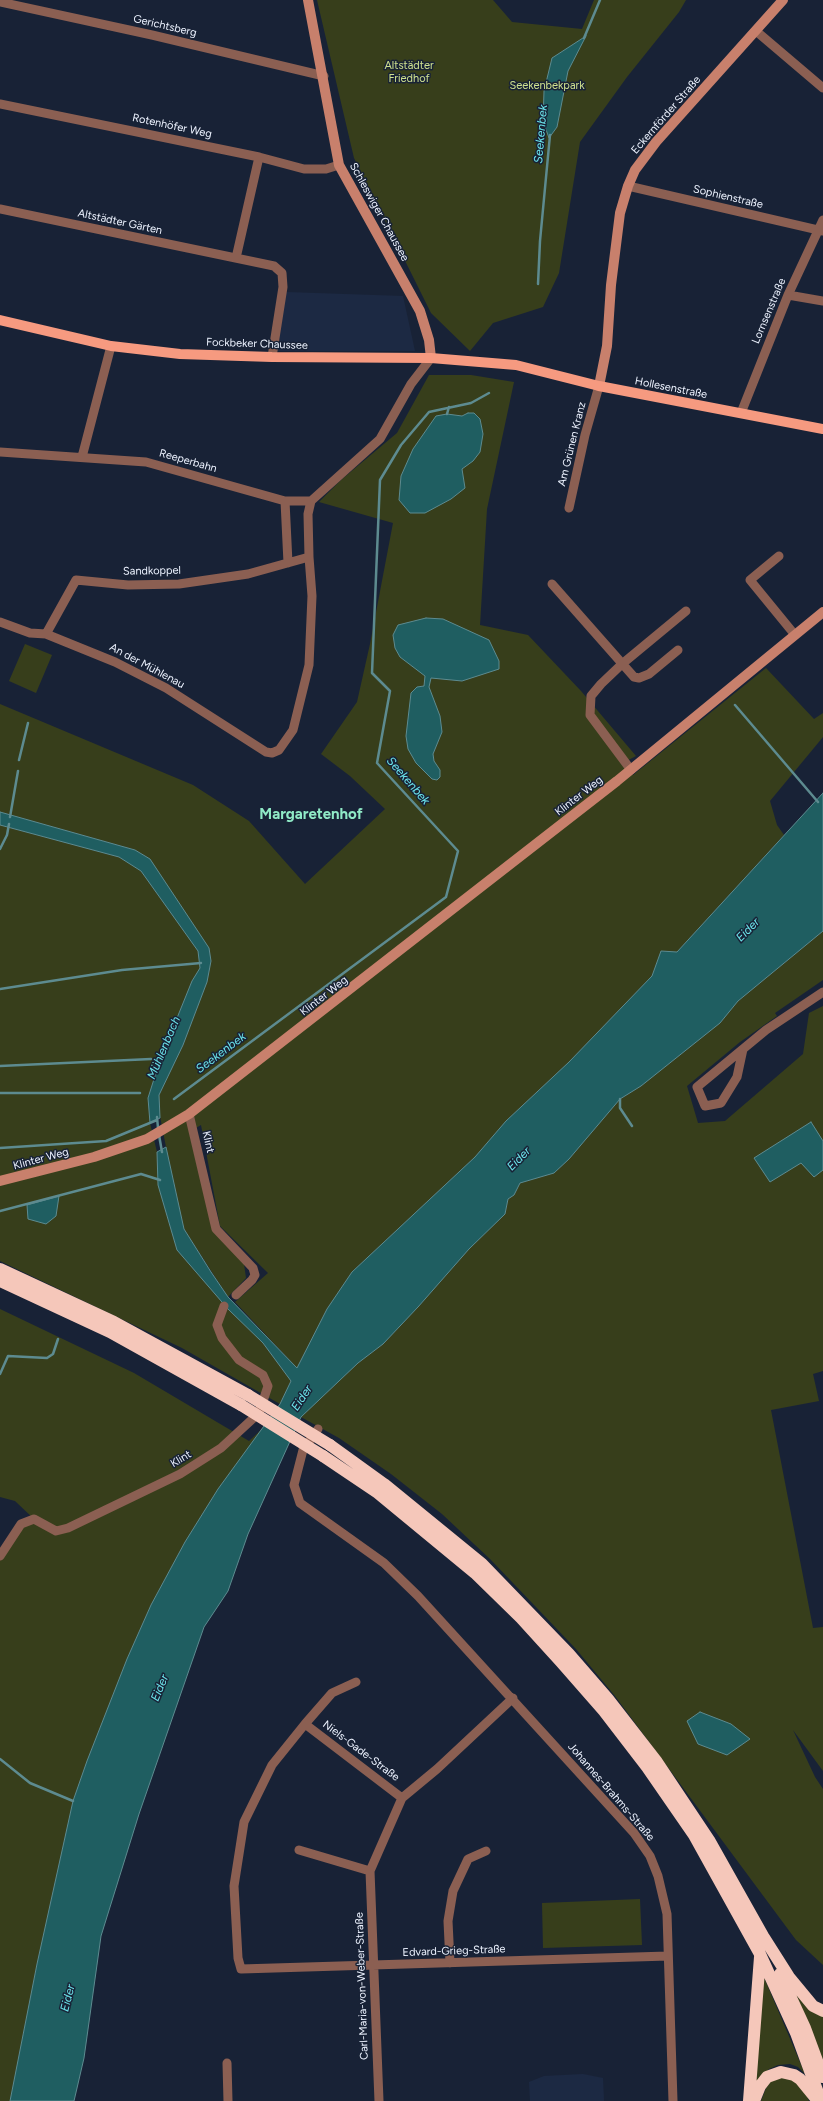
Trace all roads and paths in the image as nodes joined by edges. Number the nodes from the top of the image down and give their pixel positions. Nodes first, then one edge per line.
1 (308, 0) edge
2 (783, 0) edge
3 (0, 2) edge
4 (756, 31) junction
5 (324, 76) junction
6 (823, 88) edge
7 (0, 104) edge
8 (259, 157) junction
9 (339, 165) junction
10 (628, 186) junction
11 (0, 209) edge
12 (823, 220) edge
13 (821, 230) edge
14 (236, 258) junction
15 (788, 295) junction
16 (823, 301) edge
17 (0, 320) edge
18 (111, 346) junction
19 (272, 357) junction
20 (431, 358) junction
21 (516, 365) joint
22 (599, 386) junction
23 (741, 413) junction
24 (823, 429) edge
25 (0, 452) edge
26 (82, 457) junction
27 (286, 501) junction
28 (311, 501) junction
29 (569, 508) dead end
30 (779, 556) dead end
31 (309, 557) junction
32 (288, 562) junction
33 (552, 584) dead end
34 (686, 611) dead end
35 (823, 612) edge
36 (0, 622) edge
37 (46, 634) junction
38 (795, 635) junction
39 (678, 650) dead end
40 (622, 664) junction
41 (631, 770) junction
42 (823, 992) edge
43 (743, 1048) junction
44 (189, 1114) junction
45 (0, 1182) edge
46 (0, 1269) edge
47 (0, 1281) edge
48 (236, 1295) dead end
49 (224, 1306) dead end
50 (245, 1400) junction
51 (318, 1430) dead end
52 (0, 1556) edge
53 (356, 1682) dead end
54 (513, 1698) junction
55 (305, 1724) junction
56 (402, 1798) junction
57 (299, 1850) dead end
58 (486, 1851) dead end
59 (370, 1871) junction
60 (763, 1936) junction
61 (760, 1954) junction
62 (668, 1956) junction
63 (450, 1963) junction
64 (374, 1965) junction
65 (241, 1969) joint
66 (823, 2011) edge
67 (227, 2063) dead end
68 (823, 2077) edge
69 (228, 2101) edge
70 (379, 2101) edge
71 (673, 2101) edge
72 (749, 2101) edge
73 (754, 2101) edge
74 (818, 2101) edge
75 (821, 2101) edge

1 - 5 street, Schleswiger Chaussee
2 - 4 street, Eckernförder Straße
3 - 5 street, Gerichtsberg
4 - 6 street
4 - 10 street, Eckernförder Straße
5 - 9 street, Schleswiger Chaussee
7 - 8 street, Rotenhöfer Weg
8 - 9 street, Rotenhöfer Weg
8 - 14 street
9 - 20 street, Schleswiger Chaussee
10 - 13 street, Sophienstraße
10 - 22 street, Eckernförder Straße
11 - 14 street, Altstädter Gärten
12 - 13 street, Lornsenstraße
13 - 15 street, Lornsenstraße
14 - 19 street, Altstädter Gärten
15 - 16 street
15 - 23 street, Lornsenstraße
17 - 18 main road, Fockbeker Chaussee
18 - 19 main road, Fockbeker Chaussee
18 - 26 street
19 - 20 main road, Fockbeker Chaussee
20 - 21 main road, Fockbeker Chaussee
20 - 28 street
21 - 22 main road, Hollesenstraße
22 - 23 main road, Hollesenstraße
22 - 29 street, Am Grünen Kranz
23 - 24 main road, Hollesenstraße
25 - 26 street, Reeperbahn
26 - 27 street, Reeperbahn
27 - 28 street, Reeperbahn
27 - 32 street
28 - 31 street
30 - 38 street
31 - 32 street, Sandkoppel
31 - 37 street, An der Mühlenau
32 - 37 street, Sandkoppel
33 - 40 street
34 - 40 street
35 - 38 street, Klinter Weg
36 - 37 street, An der Mühlenau
38 - 41 street, Klinter Weg
39 - 40 street
40 - 41 street
41 - 44 street, Klinter Weg
42 - 43 street
43 - 43 street
44 - 45 street, Klinter Weg
44 - 48 street, Klint
46 - 50 highway
47 - 50 highway
49 - 52 street, Klint
50 - 60 highway, bridge
50 - 61 highway, bridge
51 - 54 street, Johannes-Brahms-Straße
53 - 55 street, Niels-Gade-Straße
54 - 56 street, Carl-Maria-von-Weber-Straße
54 - 62 street, Johannes-Brahms-Straße
55 - 56 street, Niels-Gade-Straße
55 - 65 street, Niels-Gade-Straße
56 - 59 street, Carl-Maria-von-Weber-Straße
57 - 59 street
58 - 63 street
59 - 64 street, Carl-Maria-von-Weber-Straße
60 - 66 highway
60 - 68 highway
61 - 72 highway
61 - 75 highway
62 - 63 street, Edvard-Grieg-Straße
62 - 71 street, Johannes-Brahms-Straße
63 - 64 street, Edvard-Grieg-Straße
64 - 65 street, Edvard-Grieg-Straße
64 - 70 street, Carl-Maria-von-Weber-Straße
67 - 69 street
73 - 74 highway

